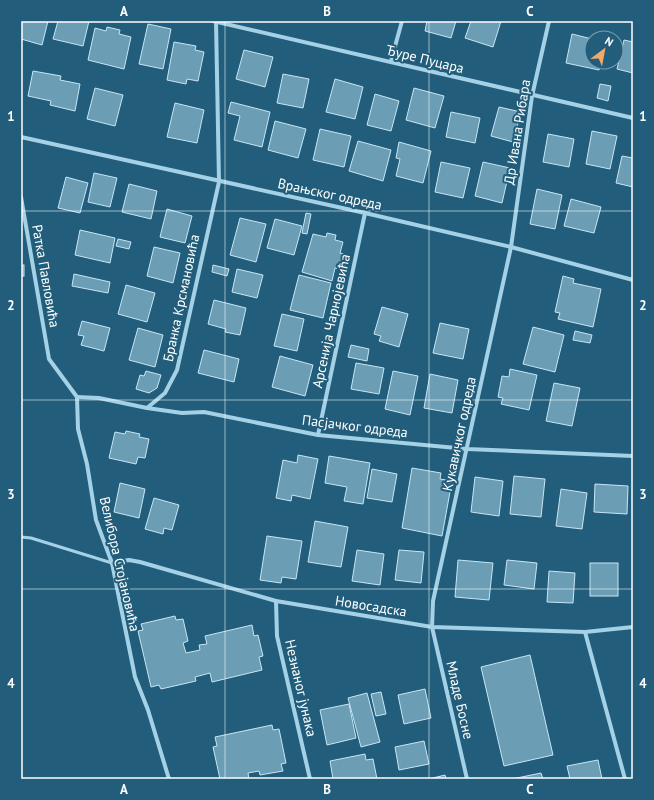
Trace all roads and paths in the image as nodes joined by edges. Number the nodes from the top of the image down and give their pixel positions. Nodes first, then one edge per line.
1 (215, 21) edge
2 (402, 21) edge
3 (549, 21) edge
4 (391, 61) junction
5 (532, 96) junction
6 (633, 118) edge
7 (21, 138) edge
8 (219, 182) junction
9 (21, 197) edge
10 (366, 213) junction
11 (511, 247) junction
12 (633, 280) edge
13 (77, 396) junction
14 (147, 408) junction
15 (318, 435) junction
16 (467, 449) junction
17 (633, 456) edge
18 (21, 537) edge
19 (112, 563) junction
20 (276, 601) junction
21 (432, 627) junction
22 (633, 627) edge
23 (585, 632) junction
24 (169, 779) edge
25 (310, 779) edge
26 (467, 779) edge
27 (625, 779) edge

1 - 4 street, Ђуре Пуцара
1 - 8 street, Бранка Крсмановића
2 - 4 street
3 - 5 street, Др Ивана Рибара
4 - 5 street, Ђуре Пуцара
5 - 6 street, Ђуре Пуцара
5 - 11 street, Др Ивана Рибара
7 - 8 street, Врањског одреда
8 - 10 street, Врањског одреда
8 - 14 street, Бранка Крсмановића
9 - 13 street, Ратка Павловића
10 - 11 street, Врањског одреда
10 - 15 street, Арсенија Чарнојевића
11 - 12 street, Врањског одреда
11 - 16 street, Кукавичког одреда
13 - 14 street, Пасјачког одреда
13 - 19 street, Велибора Стојановића
14 - 15 street, Пасјачког одреда
15 - 16 street, Пасјачког одреда
16 - 17 street, Пасјачког одреда
16 - 21 street, Кукавичког одреда
18 - 19 lane
19 - 20 street, Новосадска
19 - 24 street, Велибора Стојановића
20 - 21 street, Новосадска
20 - 25 street, Незнаног јунака
21 - 23 street, Новосадска
21 - 26 street, Младе Босне
22 - 23 street, Новосадска
23 - 27 street

